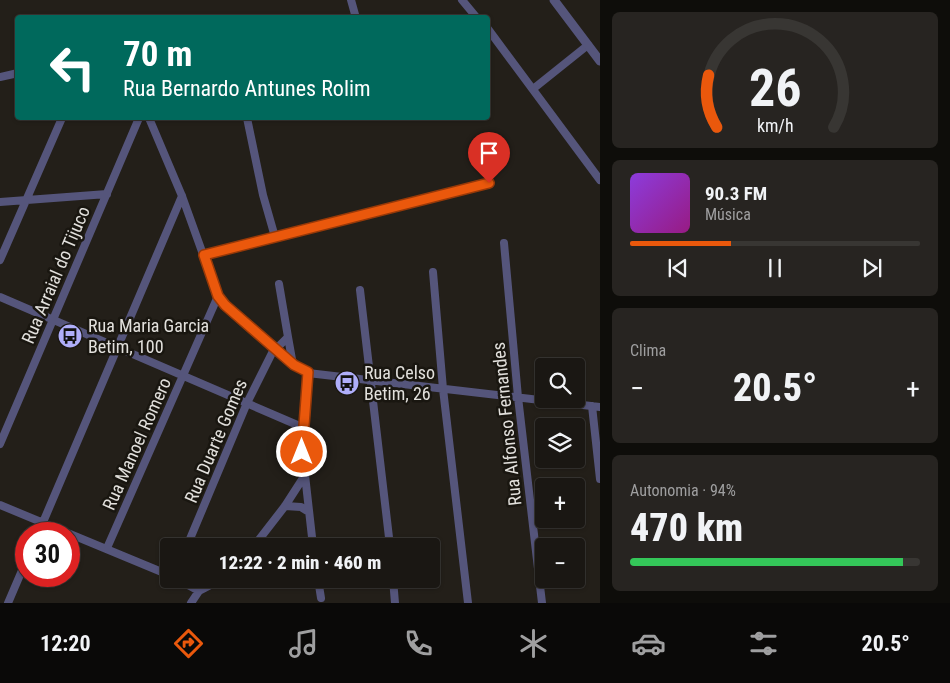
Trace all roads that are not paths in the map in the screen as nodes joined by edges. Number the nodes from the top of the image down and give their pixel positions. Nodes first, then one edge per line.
1 (351, 0) edge
2 (462, 0) edge
3 (554, 0) edge
4 (355, 15) edge
5 (474, 15) edge
6 (490, 32) edge
7 (588, 44) junction
8 (600, 61) edge
9 (15, 74) edge
10 (0, 77) edge
11 (533, 89) junction
12 (61, 120) edge
13 (138, 120) edge
14 (150, 120) edge
15 (247, 120) edge
16 (600, 180) edge
17 (489, 183) dead end
18 (107, 194) junction
19 (182, 196) junction
20 (28, 198) junction
21 (0, 202) edge
22 (275, 237) junction
23 (504, 242) dead end
24 (204, 255) junction
25 (0, 260) edge
26 (433, 272) dead end
27 (280, 284) dead end
28 (360, 290) dead end
29 (218, 296) junction
30 (0, 297) edge
31 (54, 320) junction
32 (288, 336) junction
33 (117, 348) junction
34 (276, 349) junction
35 (294, 365) junction
36 (308, 372) junction
37 (183, 376) junction
38 (369, 380) junction
39 (444, 389) junction
40 (518, 397) junction
41 (247, 403) junction
42 (596, 407) edge
43 (302, 427) junction
44 (0, 444) edge
45 (305, 476) junction
46 (600, 479) edge
47 (0, 506) edge
48 (286, 506) junction
49 (309, 512) junction
50 (40, 522) edge
51 (43, 522) edge
52 (80, 537) edge
53 (190, 538) edge
54 (260, 538) edge
55 (313, 538) edge
56 (389, 538) edge
57 (107, 548) junction
58 (160, 571) edge
59 (15, 587) edge
60 (194, 588) edge
61 (205, 588) edge
62 (319, 588) edge
63 (394, 588) edge
64 (199, 591) junction
65 (321, 598) dead end
66 (8, 603) edge
67 (191, 603) edge
68 (395, 603) edge
69 (468, 603) edge
70 (542, 603) edge

1 - 4 street
2 - 5 street
3 - 7 street
6 - 11 street
7 - 8 street
7 - 11 street
9 - 10 street
11 - 16 street
12 - 20 street
13 - 18 street, Rua Arraial do Tijuco
14 - 19 street
15 - 22 street
17 - 22 street
18 - 20 street
18 - 31 street, Rua Arraial do Tijuco
19 - 24 street
19 - 33 street
20 - 21 street
20 - 25 street
22 - 24 street
23 - 40 street, Rua Alfonso Fernandes
24 - 29 street
26 - 39 street
27 - 32 street
28 - 38 street
29 - 34 street
29 - 37 street, Rua Manoel Romero
30 - 31 street
31 - 33 street
31 - 44 street, Rua Arraial do Tijuco
32 - 34 street, Rua Duarte Gomes
32 - 35 street
33 - 37 street
33 - 51 street
34 - 35 street
34 - 41 street, Rua Duarte Gomes
35 - 36 street
36 - 38 street
36 - 43 street
37 - 41 street
37 - 57 street, Rua Manoel Romero
38 - 39 street
38 - 56 street
39 - 40 street
39 - 69 street
40 - 42 street
40 - 70 street, Rua Alfonso Fernandes
41 - 43 street
41 - 53 street, Rua Duarte Gomes
42 - 46 street
43 - 45 street
45 - 48 street
45 - 49 street
47 - 50 street
48 - 49 street
48 - 54 street
49 - 55 street
52 - 57 street
57 - 58 street
59 - 66 street
60 - 64 street
61 - 64 street
62 - 65 street
63 - 68 street
64 - 67 street

